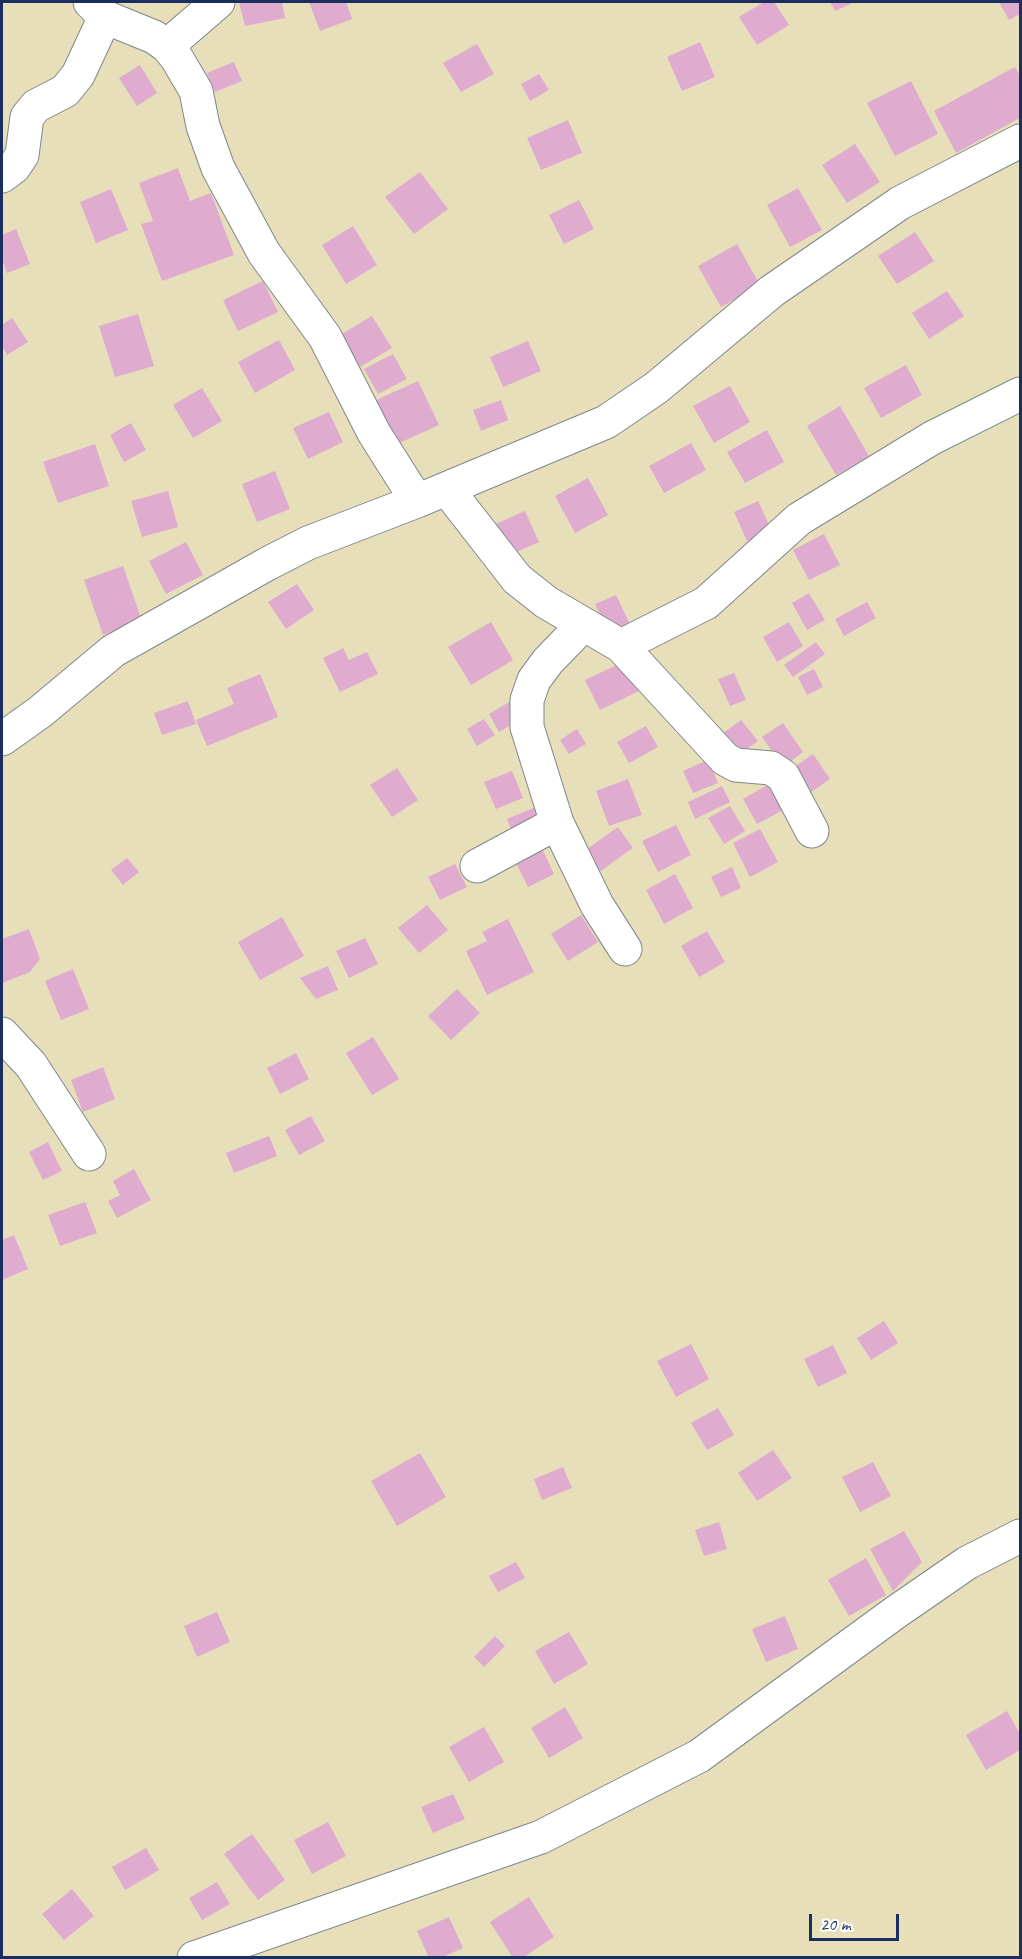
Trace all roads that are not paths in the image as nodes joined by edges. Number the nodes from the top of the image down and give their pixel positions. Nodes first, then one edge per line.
1 (218, 2) edge
2 (97, 9) edge
3 (167, 46) junction
4 (1020, 141) edge
5 (2, 176) edge
6 (1020, 394) edge
7 (447, 489) junction
8 (417, 501) junction
9 (583, 625) junction
10 (621, 646) junction
11 (2, 739) edge
12 (557, 823) junction
13 (812, 831) dead end
14 (477, 866) dead end
15 (625, 949) dead end
16 (2, 1034) edge
17 (89, 1154) dead end
18 (1020, 1536) edge
19 (194, 1958) edge

1 - 3 street
2 - 3 street
2 - 5 street
3 - 8 street
4 - 7 street
6 - 10 street
7 - 8 street
7 - 9 street
8 - 11 street
9 - 10 street
9 - 12 street
10 - 13 street
12 - 14 street
12 - 15 street
16 - 17 street
18 - 19 street

